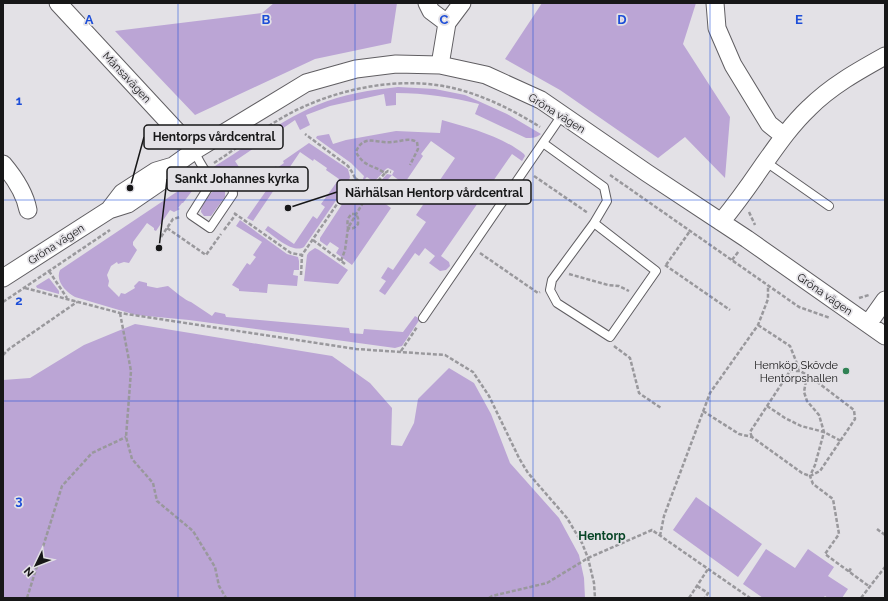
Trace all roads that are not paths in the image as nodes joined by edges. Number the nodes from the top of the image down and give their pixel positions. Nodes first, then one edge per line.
1 (58, 3) edge
2 (426, 3) edge
3 (462, 3) edge
4 (715, 3) edge
5 (447, 23) junction
6 (885, 56) edge
7 (440, 65) junction
8 (562, 115) junction
9 (784, 136) junction
10 (543, 143) junction
11 (194, 151) junction
12 (766, 162) junction
13 (3, 164) edge
14 (213, 180) junction
15 (829, 206) dead end
16 (28, 210) dead end
17 (595, 221) junction
18 (721, 222) junction
19 (3, 278) edge
20 (885, 300) edge
21 (423, 318) road end
22 (868, 324) junction
23 (885, 336) edge

1 - 11 street, Månsavägen
2 - 5 street
3 - 5 street
4 - 9 street
5 - 7 street
6 - 9 street
7 - 8 street, Gröna vägen
7 - 11 street, Gröna vägen
8 - 10 lane
8 - 18 street, Gröna vägen
9 - 12 street
10 - 17 lane
10 - 21 lane
11 - 14 lane
11 - 19 street, Gröna vägen
12 - 15 lane
12 - 18 street
13 - 16 street
14 - 14 lane
17 - 17 lane
18 - 22 street, Gröna vägen
20 - 22 street
22 - 23 street, Gröna vägen

